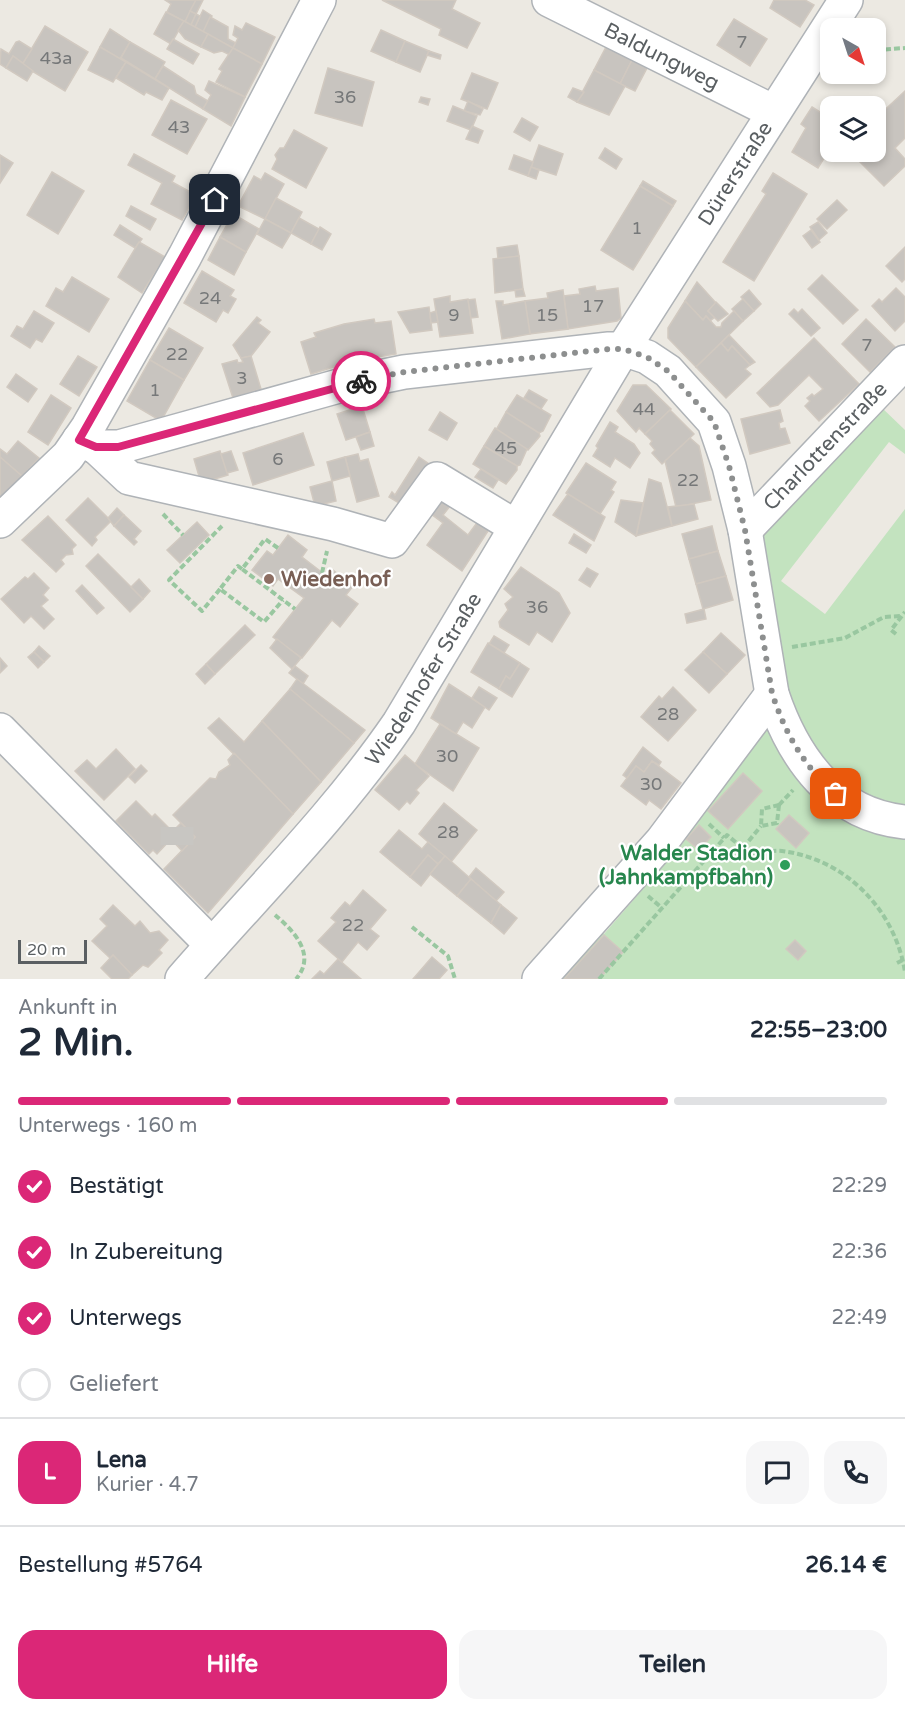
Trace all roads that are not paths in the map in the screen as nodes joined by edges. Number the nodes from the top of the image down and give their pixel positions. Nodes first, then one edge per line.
1 (319, 0) edge
2 (549, 0) edge
3 (846, 0) edge
4 (774, 112) junction
5 (623, 349) junction
6 (905, 362) edge
7 (87, 444) junction
8 (0, 521) edge
9 (516, 527) junction
10 (745, 530) junction
11 (772, 693) junction
12 (0, 730) edge
13 (905, 822) edge
14 (212, 945) junction
15 (182, 979) edge
16 (539, 979) edge

1 - 7 street
2 - 4 street, Baldungweg
3 - 4 street, Dürerstraße
4 - 5 street, Dürerstraße
5 - 7 street
5 - 9 street, Wiedenhofer Straße
5 - 10 street
6 - 10 street, Charlottenstraße
7 - 8 street
7 - 9 street
9 - 14 street, Wiedenhofer Straße
10 - 11 street
11 - 13 street
11 - 16 street
12 - 14 street
14 - 15 street, Wiedenhofer Straße

